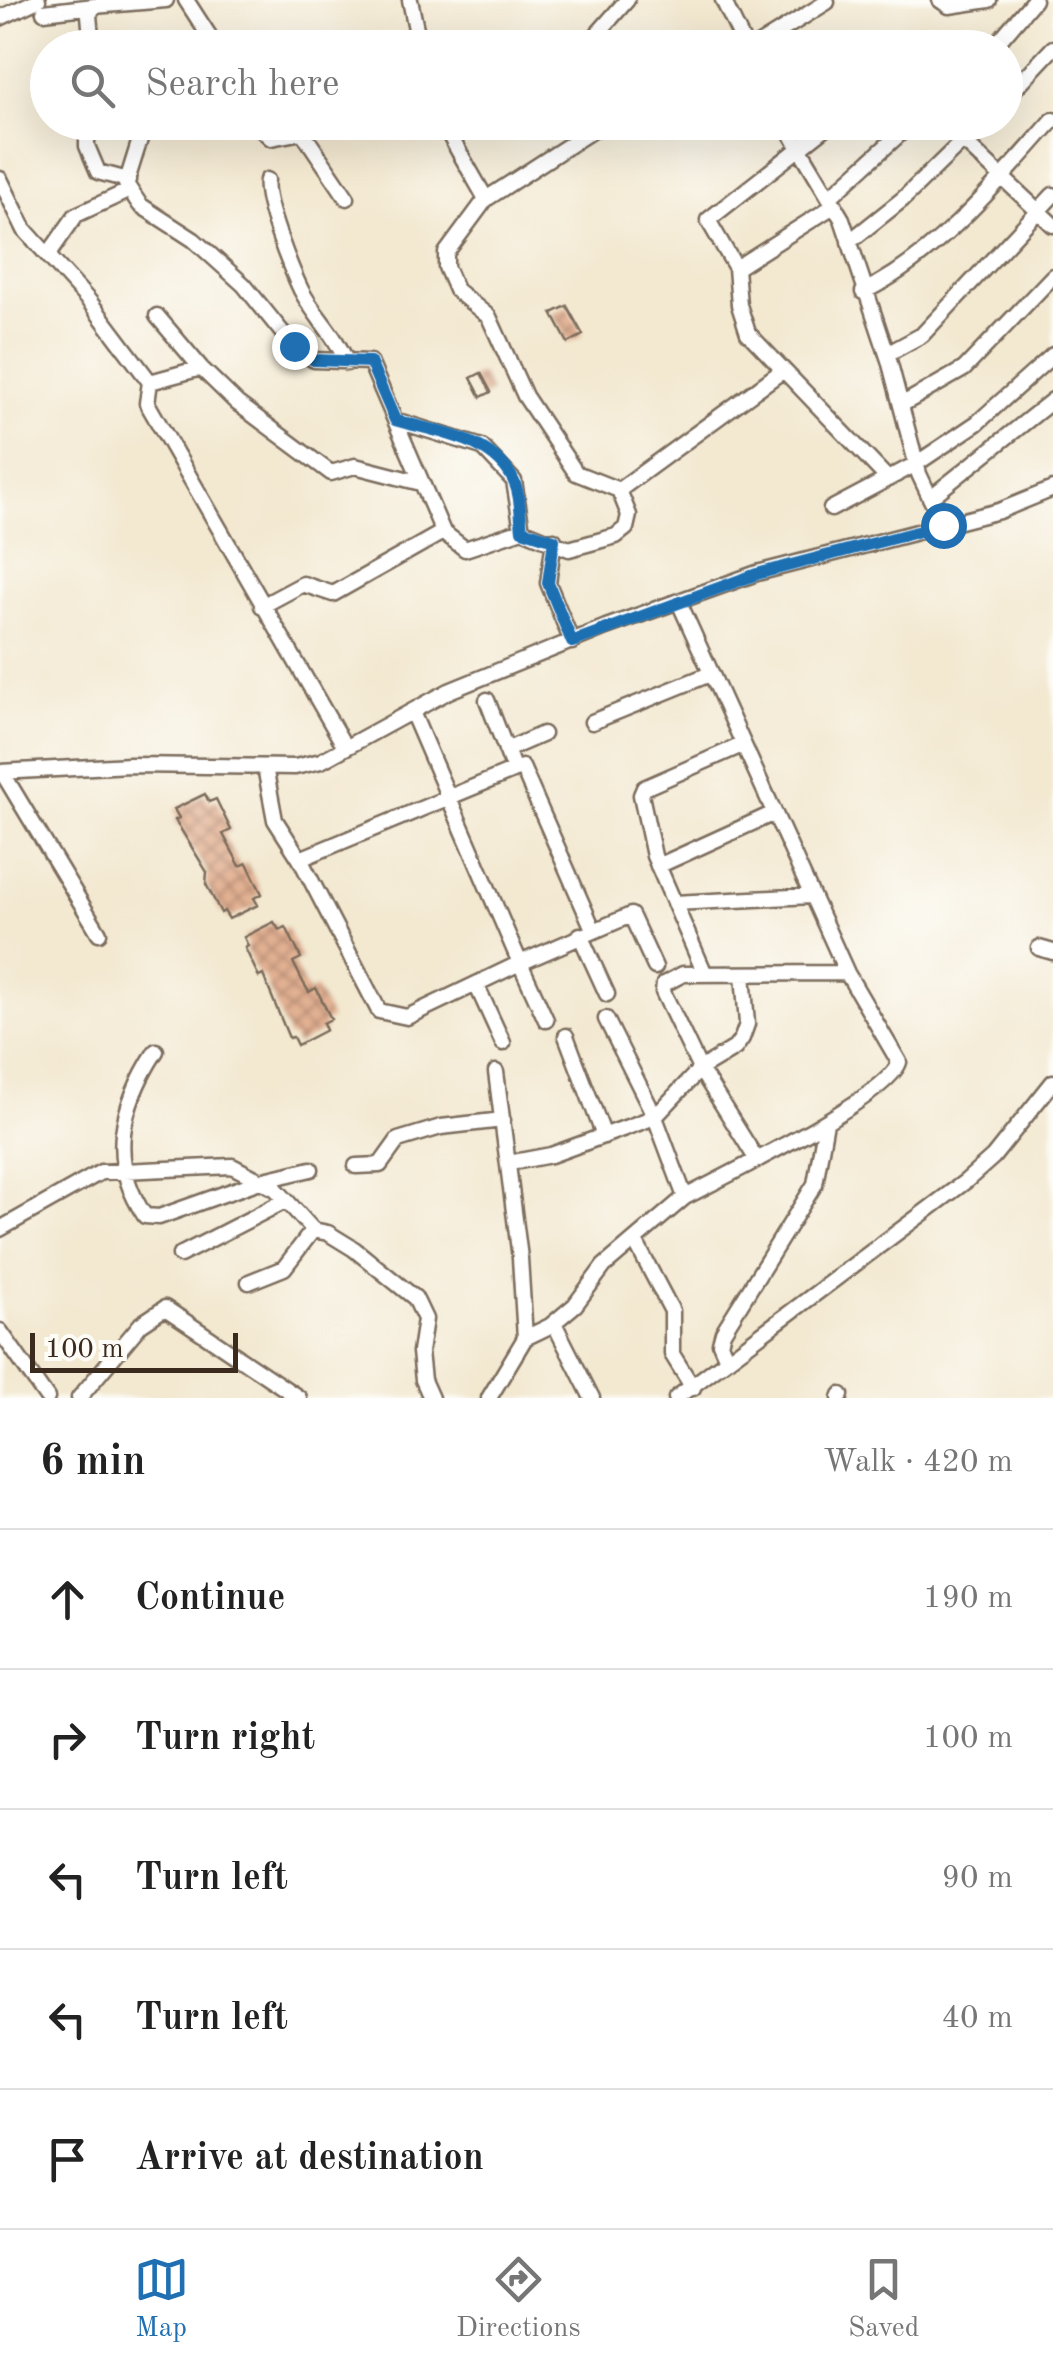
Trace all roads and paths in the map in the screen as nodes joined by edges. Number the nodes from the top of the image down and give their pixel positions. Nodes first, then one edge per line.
1 (166, 0) edge
2 (186, 0) edge
3 (410, 0) edge
4 (626, 0) edge
5 (723, 0) edge
6 (940, 0) edge
7 (989, 0) edge
8 (1025, 0) edge
9 (1034, 0) edge
10 (827, 2) edge
11 (41, 6) edge
12 (94, 6) junction
13 (0, 18) edge
14 (90, 30) edge
15 (206, 30) edge
16 (416, 30) edge
17 (601, 30) edge
18 (740, 30) edge
19 (780, 30) edge
20 (1008, 30) edge
21 (1053, 48) edge
22 (1023, 80) edge
23 (1053, 120) edge
24 (87, 140) edge
25 (140, 140) edge
26 (313, 140) edge
27 (452, 140) edge
28 (577, 140) edge
29 (795, 140) edge
30 (812, 140) edge
31 (895, 140) edge
32 (964, 142) joint
33 (801, 149) junction
34 (1002, 176) junction
35 (0, 180) edge
36 (267, 180) dead end
37 (129, 185) junction
38 (1053, 195) edge
39 (347, 198) dead end
40 (486, 199) junction
41 (832, 201) junction
42 (1039, 211) junction
43 (1053, 225) edge
44 (849, 242) junction
45 (48, 255) junction
46 (736, 268) junction
47 (1053, 276) edge
48 (863, 292) junction
49 (158, 316) dead end
50 (887, 354) junction
51 (1053, 355) edge
52 (347, 363) junction
53 (201, 368) junction
54 (782, 371) junction
55 (150, 382) junction
56 (1053, 400) edge
57 (901, 406) junction
58 (395, 420) junction
59 (916, 464) junction
60 (888, 479) junction
61 (421, 483) junction
62 (619, 490) junction
63 (1053, 490) edge
64 (930, 498) junction
65 (831, 509) dead end
66 (943, 525) junction
67 (522, 530) junction
68 (443, 532) junction
69 (554, 540) junction
70 (679, 602) junction
71 (262, 606) junction
72 (572, 642) junction
73 (710, 674) junction
74 (486, 700) dead end
75 (412, 712) junction
76 (592, 722) dead end
77 (544, 734) dead end
78 (742, 744) junction
79 (345, 748) junction
80 (506, 750) junction
81 (265, 767) junction
82 (514, 770) junction
83 (1, 772) edge
84 (449, 796) junction
85 (774, 814) junction
86 (300, 859) junction
87 (658, 866) junction
88 (812, 896) junction
89 (674, 902) junction
90 (586, 932) junction
91 (98, 933) dead end
92 (520, 963) junction
93 (656, 967) dead end
94 (847, 973) junction
95 (705, 974) junction
96 (744, 974) junction
97 (476, 984) junction
98 (607, 994) dead end
99 (606, 1019) dead end
100 (546, 1020) dead end
101 (566, 1036) dead end
102 (503, 1043) dead end
103 (156, 1051) dead end
104 (700, 1069) junction
105 (496, 1072) dead end
106 (1053, 1082) edge
107 (655, 1117) junction
108 (503, 1120) junction
109 (826, 1122) junction
110 (604, 1136) junction
111 (757, 1160) junction
112 (509, 1163) junction
113 (356, 1166) dead end
114 (310, 1168) dead end
115 (120, 1170) junction
116 (260, 1181) junction
117 (685, 1198) junction
118 (285, 1202) junction
119 (0, 1229) edge
120 (313, 1230) junction
121 (635, 1241) junction
122 (180, 1255) dead end
123 (249, 1282) dead end
124 (554, 1323) junction
125 (0, 1331) edge
126 (524, 1338) junction
127 (726, 1357) junction
128 (693, 1388) junction
129 (47, 1398) edge
130 (79, 1398) edge
131 (299, 1398) edge
132 (431, 1398) edge
133 (488, 1398) edge
134 (592, 1398) edge
135 (676, 1398) edge

1 - 12 street
2 - 15 street
3 - 16 street
4 - 17 street
5 - 18 street
6 - 7 street
8 - 9 street
9 - 20 street
10 - 19 street
11 - 12 street
11 - 13 street
12 - 14 street
21 - 22 street
23 - 34 street
24 - 37 street
25 - 37 street
26 - 39 street
27 - 40 street
28 - 40 street
29 - 33 street
30 - 33 street
31 - 41 street
32 - 34 street
32 - 44 street
33 - 41 street
33 - 46 street
34 - 42 street
34 - 48 street
35 - 45 street
36 - 52 street
37 - 45 street
37 - 52 street
38 - 42 street
40 - 62 street
41 - 44 street
41 - 46 street
42 - 43 street
42 - 50 street
44 - 48 street
45 - 55 street
46 - 54 street
47 - 57 street
48 - 50 street
49 - 53 street
50 - 57 street
51 - 59 street
52 - 58 street
53 - 55 street
53 - 61 street
54 - 60 street
54 - 62 street
55 - 71 street
56 - 64 street
57 - 59 street
58 - 61 street
58 - 67 street
59 - 60 street
59 - 64 street
60 - 65 street
61 - 68 street
62 - 69 street
63 - 66 street
64 - 66 street
66 - 70 street
67 - 68 street
67 - 69 street
68 - 71 street
69 - 72 street
70 - 72 street
70 - 73 street
71 - 79 street
72 - 75 street
73 - 76 street
73 - 78 street
74 - 80 street
75 - 79 street
75 - 84 street
77 - 80 street
78 - 85 street
78 - 87 street
79 - 81 street
80 - 82 street
81 - 83 street
81 - 86 street
82 - 84 street
82 - 90 street
83 - 91 street
84 - 86 street
84 - 92 street
85 - 87 street
85 - 88 street
86 - 97 street
87 - 89 street
88 - 89 street
88 - 94 street
89 - 95 street
90 - 92 street
90 - 93 street
90 - 98 street
92 - 97 street
92 - 100 street
94 - 96 street
94 - 109 street
95 - 96 street
95 - 104 street
96 - 104 street
97 - 102 street
99 - 107 street
101 - 110 street
103 - 115 street
104 - 107 street
104 - 111 street
105 - 108 street
106 - 127 street
107 - 110 street
107 - 117 street
108 - 112 street
108 - 113 street
109 - 111 street
109 - 127 street
110 - 112 street
111 - 117 street
112 - 126 street
114 - 116 street
115 - 116 street
115 - 116 street
115 - 119 street
116 - 118 street
117 - 121 street
118 - 120 street
118 - 122 street
120 - 123 street
120 - 132 street
121 - 124 street
121 - 128 street
124 - 126 street
124 - 134 street
125 - 129 street
126 - 133 street
127 - 128 street
128 - 135 street
130 - 131 street

